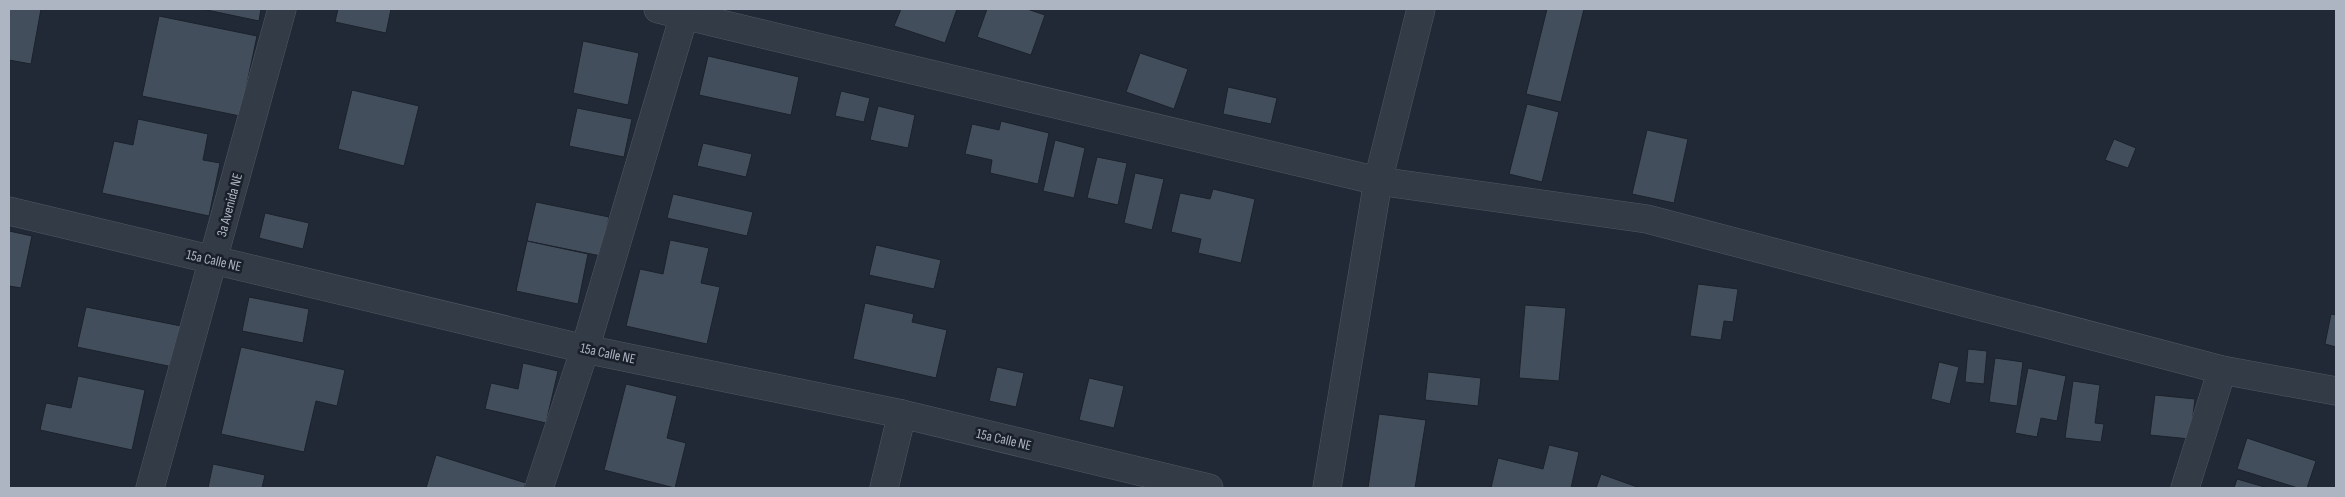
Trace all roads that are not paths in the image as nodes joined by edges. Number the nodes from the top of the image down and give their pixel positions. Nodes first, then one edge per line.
1 (282, 9) edge
2 (658, 9) edge
3 (1421, 9) edge
4 (685, 12) edge
5 (1378, 181) junction
6 (9, 211) edge
7 (214, 260) junction
8 (585, 349) junction
9 (2222, 370) junction
10 (2336, 391) edge
11 (902, 414) junction
12 (150, 488) edge
13 (539, 488) edge
14 (884, 488) edge
15 (1209, 488) edge
16 (1327, 488) edge
17 (2185, 488) edge

1 - 7 street, 3a Avenida NE
2 - 4 street
3 - 5 street
4 - 5 street
4 - 8 street
5 - 9 street
5 - 16 street
6 - 7 street, 15a Calle NE
7 - 8 street, 15a Calle NE
7 - 12 street, 3a Avenida NE
8 - 11 street, 15a Calle NE
8 - 13 street
9 - 10 street
9 - 17 street
11 - 14 street
11 - 15 street, 15a Calle NE

